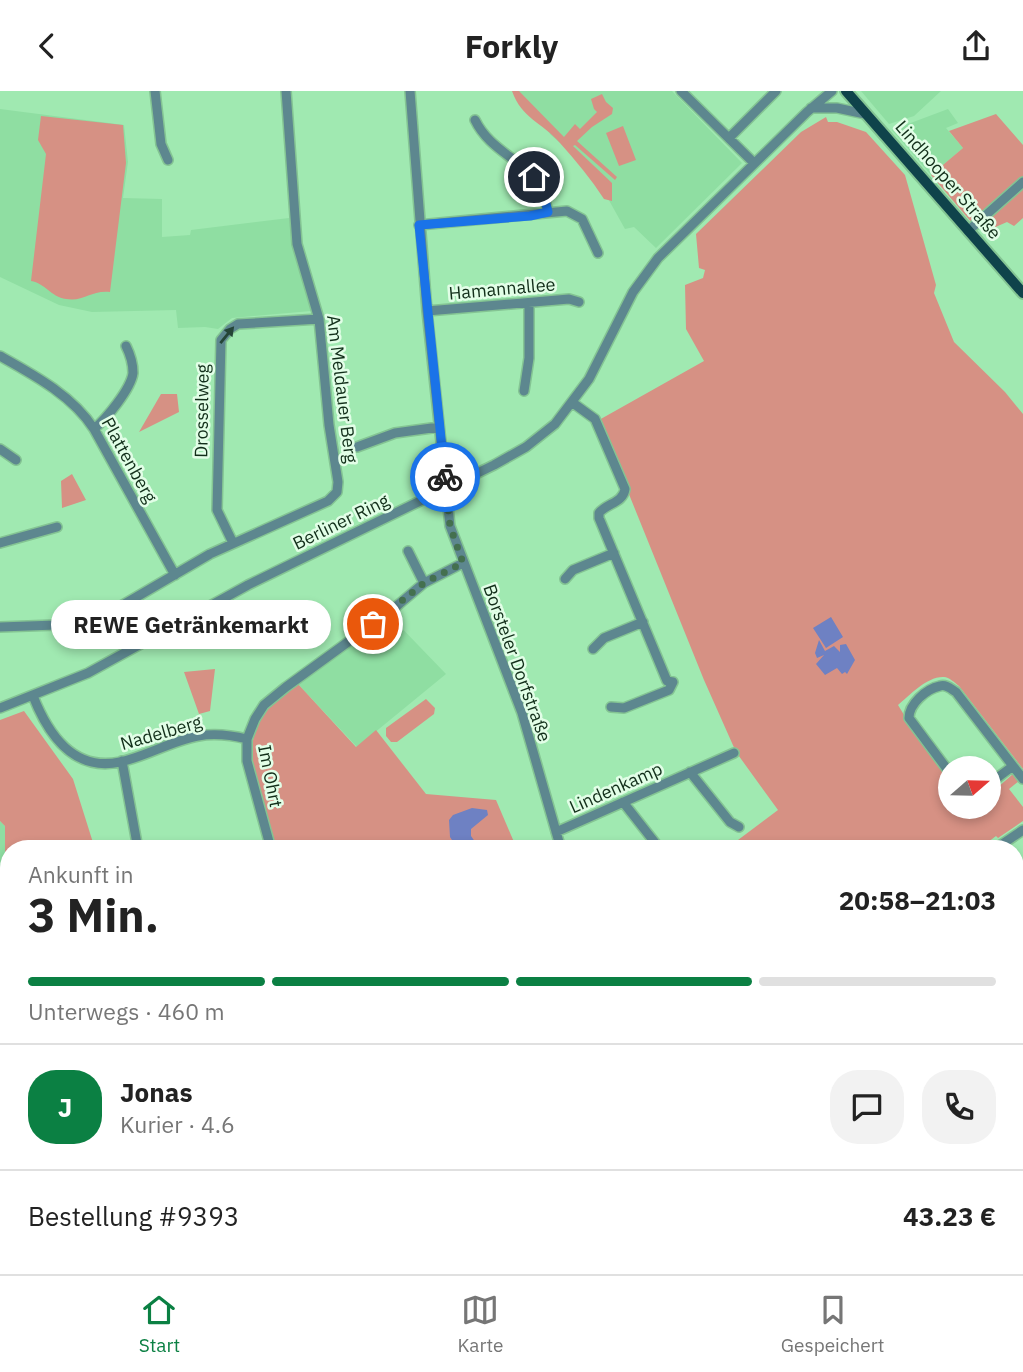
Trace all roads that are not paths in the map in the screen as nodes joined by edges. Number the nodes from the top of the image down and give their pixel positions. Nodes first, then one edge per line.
1 (155, 91) edge
2 (286, 91) edge
3 (410, 91) edge
4 (681, 91) edge
5 (776, 91) edge
6 (821, 91) edge
7 (832, 91) edge
8 (846, 91) edge
9 (809, 110) junction
10 (865, 114) junction
11 (475, 120) dead end
12 (729, 138) junction
13 (168, 160) dead end
14 (754, 163) junction
15 (1023, 182) edge
16 (548, 212) junction
17 (419, 225) junction
18 (968, 230) junction
19 (598, 253) dead end
20 (1023, 293) edge
21 (579, 302) dead end
22 (529, 303) junction
23 (427, 311) junction
24 (319, 319) junction
25 (126, 345) dead end
26 (0, 356) edge
27 (524, 391) dead end
28 (573, 403) junction
29 (439, 428) junction
30 (94, 429) junction
31 (356, 447) dead end
32 (0, 450) edge
33 (16, 460) dead end
34 (446, 488) junction
35 (57, 527) dead end
36 (0, 543) edge
37 (233, 543) junction
38 (408, 551) dead end
39 (614, 553) junction
40 (463, 563) junction
41 (175, 575) junction
42 (565, 579) dead end
43 (424, 583) junction
44 (643, 622) junction
45 (0, 627) edge
46 (593, 649) dead end
47 (33, 696) junction
48 (611, 707) dead end
49 (0, 708) edge
50 (247, 739) junction
51 (734, 753) dead end
52 (938, 757) edge
53 (122, 761) junction
54 (1013, 766) junction
55 (690, 772) junction
56 (1001, 775) edge
57 (1023, 779) edge
58 (623, 802) junction
59 (739, 827) dead end
60 (1023, 829) edge
61 (556, 832) junction
62 (136, 840) edge
63 (269, 840) edge
64 (558, 840) edge
65 (653, 840) edge
66 (1008, 840) edge

1 - 13 street
2 - 24 street, Am Meldauer Berg
3 - 17 street, Borsteler Dorfstraße
4 - 12 street
5 - 12 street
6 - 9 street, Berliner Ring
7 - 9 street, Berliner Ring
8 - 10 main road, Lindhooper Straße
9 - 10 street
9 - 14 street, Berliner Ring
10 - 18 main road, Lindhooper Straße
11 - 16 street
12 - 14 street
14 - 28 street, Berliner Ring
15 - 18 street
16 - 17 street
16 - 19 street
17 - 23 street, Borsteler Dorfstraße
18 - 20 main road, Lindhooper Straße
21 - 22 street, Hamannallee
22 - 23 street, Hamannallee
22 - 27 street
23 - 29 street, Borsteler Dorfstraße
24 - 37 street, Am Meldauer Berg
37 -> 24 street, Drosselweg
25 - 30 street
26 - 30 street, Plattenberg
28 - 34 street, Berliner Ring
28 - 39 street
29 - 31 street
29 - 34 street, Borsteler Dorfstraße
30 - 41 street, Plattenberg
32 - 33 street
34 - 40 street, Borsteler Dorfstraße
34 - 47 street, Berliner Ring
35 - 36 street
37 - 41 street, Am Meldauer Berg
38 - 43 street
39 - 42 street
39 - 44 street
40 - 43 street, Im Ohrt
40 - 61 street, Borsteler Dorfstraße
41 - 45 street, Am Meldauer Berg
43 - 50 street, Im Ohrt
44 - 46 street
44 - 48 street
47 - 49 street, Berliner Ring
47 - 53 street, Nadelberg
50 - 53 street, Nadelberg
50 - 63 street, Im Ohrt
51 - 55 street, Lindenkamp
52 - 54 street
53 - 62 street
54 - 56 street
54 - 57 street
55 - 58 street, Lindenkamp
55 - 59 street, Lindenkamp
58 - 61 street, Lindenkamp
58 - 65 street
60 - 66 street
61 - 64 street, Borsteler Dorfstraße

